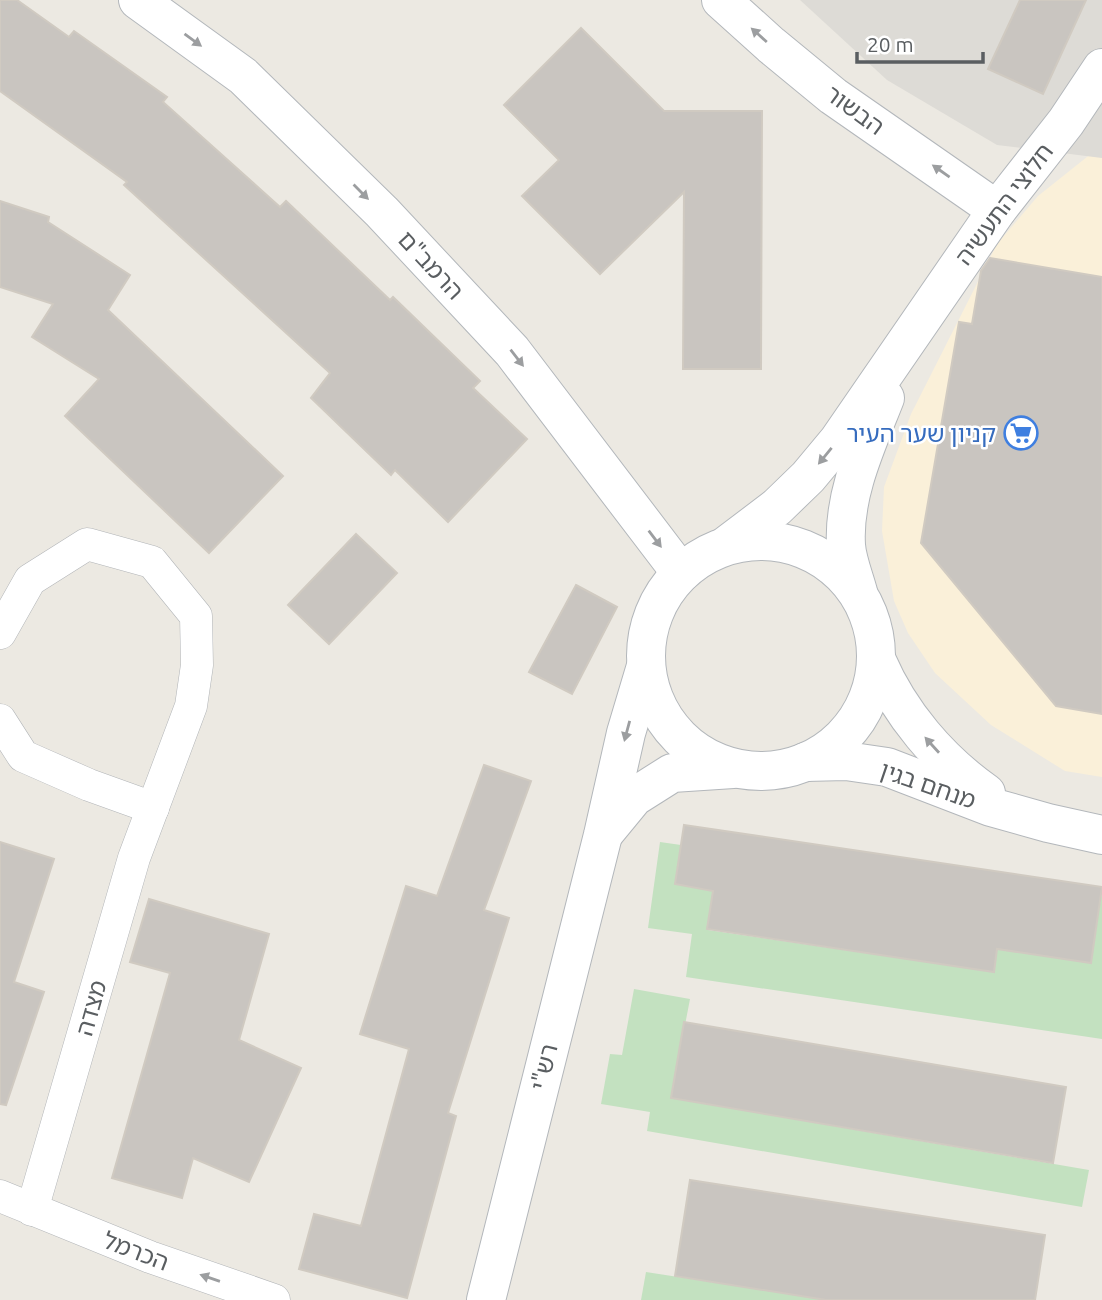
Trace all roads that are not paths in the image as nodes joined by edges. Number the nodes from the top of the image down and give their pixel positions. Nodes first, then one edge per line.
1 (138, 0) edge
2 (721, 0) edge
3 (1097, 83) edge
4 (997, 210) junction
5 (906, 340) junction
6 (727, 545) junction
7 (681, 573) junction
8 (858, 593) junction
9 (0, 633) edge
10 (877, 661) junction
11 (646, 666) junction
12 (0, 720) edge
13 (805, 762) junction
14 (737, 769) junction
15 (153, 808) junction
16 (1048, 823) junction
17 (603, 835) junction
18 (1102, 835) edge
19 (0, 1196) edge
20 (32, 1210) junction
21 (274, 1300) edge
22 (486, 1300) edge

1 -> 7 street, הרמב"ם
4 -> 2 street, הבשור
3 - 4 street, חלוצי התעשיה
4 - 5 street, חלוצי התעשיה
5 -> 6 street, חלוצי התעשיה
5 - 8 street, חלוצי התעשיה
6 - 7 street
6 - 8 street
7 - 11 street
8 - 10 street
9 - 15 street, מצדה
10 - 13 street
16 -> 10 street, מנחם בגין
11 - 14 street
11 -> 17 street, רש"י
12 - 15 street
13 - 14 street
13 - 16 street, מנחם בגין
14 - 17 street, רש"י
15 - 20 street, מצדה
16 - 18 street, מנחם בגין
17 - 22 street, רש"י
19 - 20 street, הכרמל
21 -> 20 street, הכרמל

